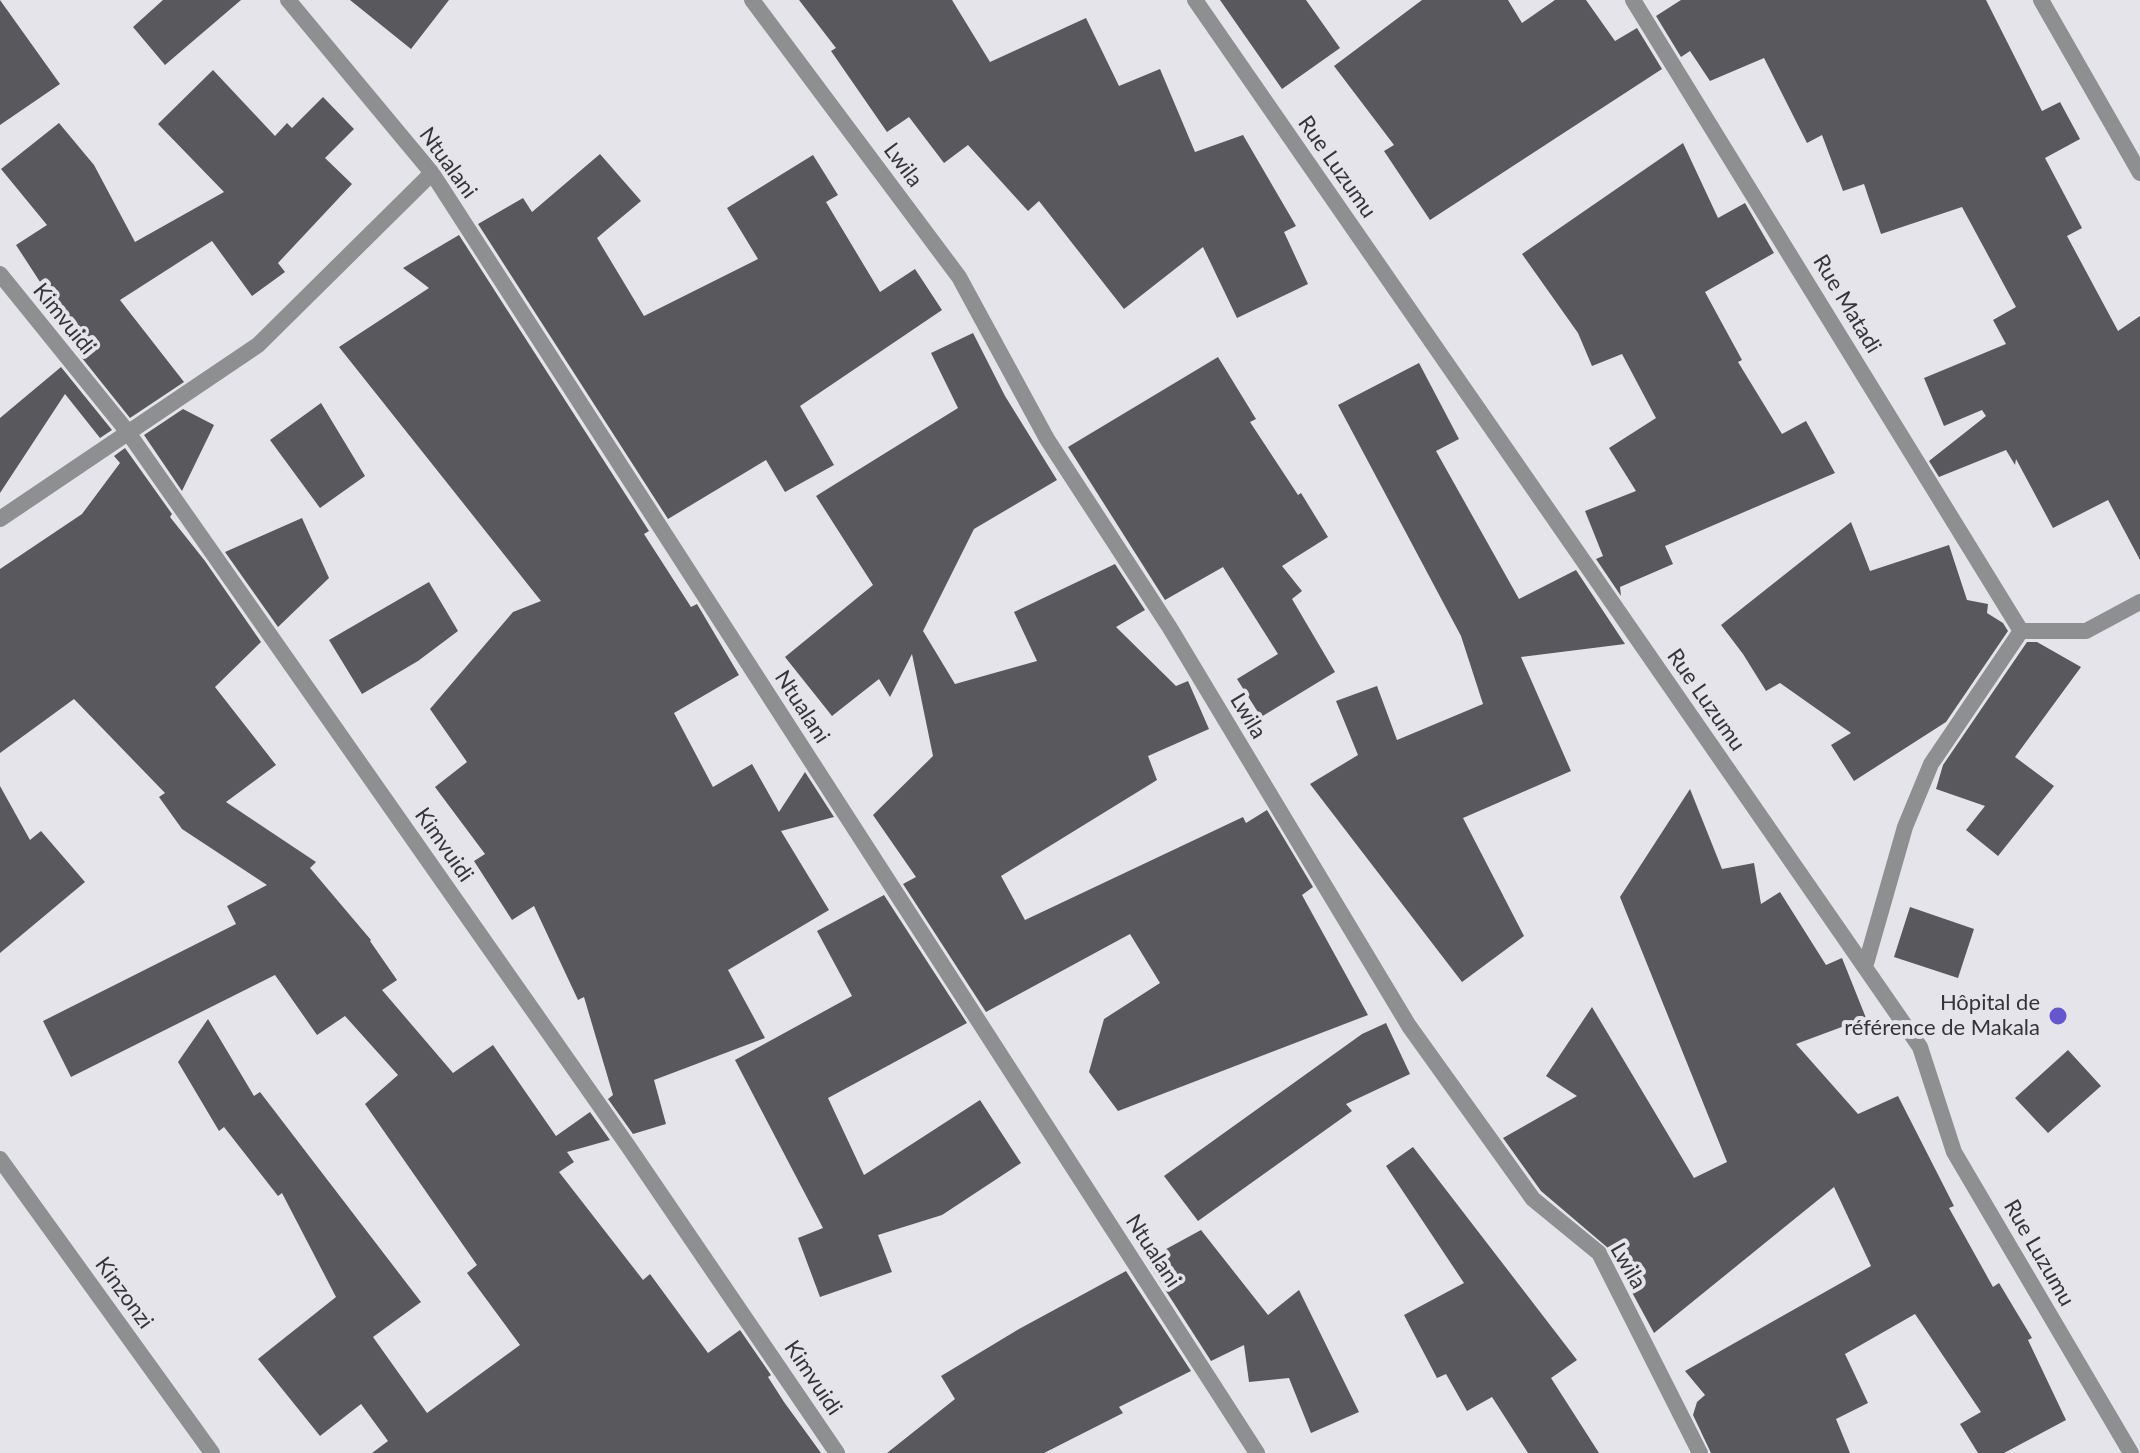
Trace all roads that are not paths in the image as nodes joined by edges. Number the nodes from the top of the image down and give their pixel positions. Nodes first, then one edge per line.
1 (288, 0) edge
2 (752, 0) edge
3 (1195, 0) edge
4 (1633, 0) edge
5 (2041, 0) edge
6 (432, 173) junction
7 (2140, 173) edge
8 (0, 274) edge
9 (127, 431) junction
10 (0, 519) edge
11 (2140, 602) edge
12 (2021, 631) junction
13 (1865, 967) junction
14 (0, 1159) edge
15 (212, 1453) edge
16 (837, 1453) edge
17 (1257, 1453) edge
18 (1700, 1453) edge
19 (2131, 1453) edge

1 - 6 street, Ntualani
2 - 18 street, Lwila
3 - 13 street, Rue Luzumu
4 - 12 street, Rue Matadi
5 - 7 street
6 - 9 street
6 - 17 street, Ntualani
8 - 9 street, Kimvuidi
9 - 10 street
9 - 16 street, Kimvuidi
11 - 12 street
12 - 13 street
13 - 19 street, Rue Luzumu
14 - 15 street, Kinzonzi

